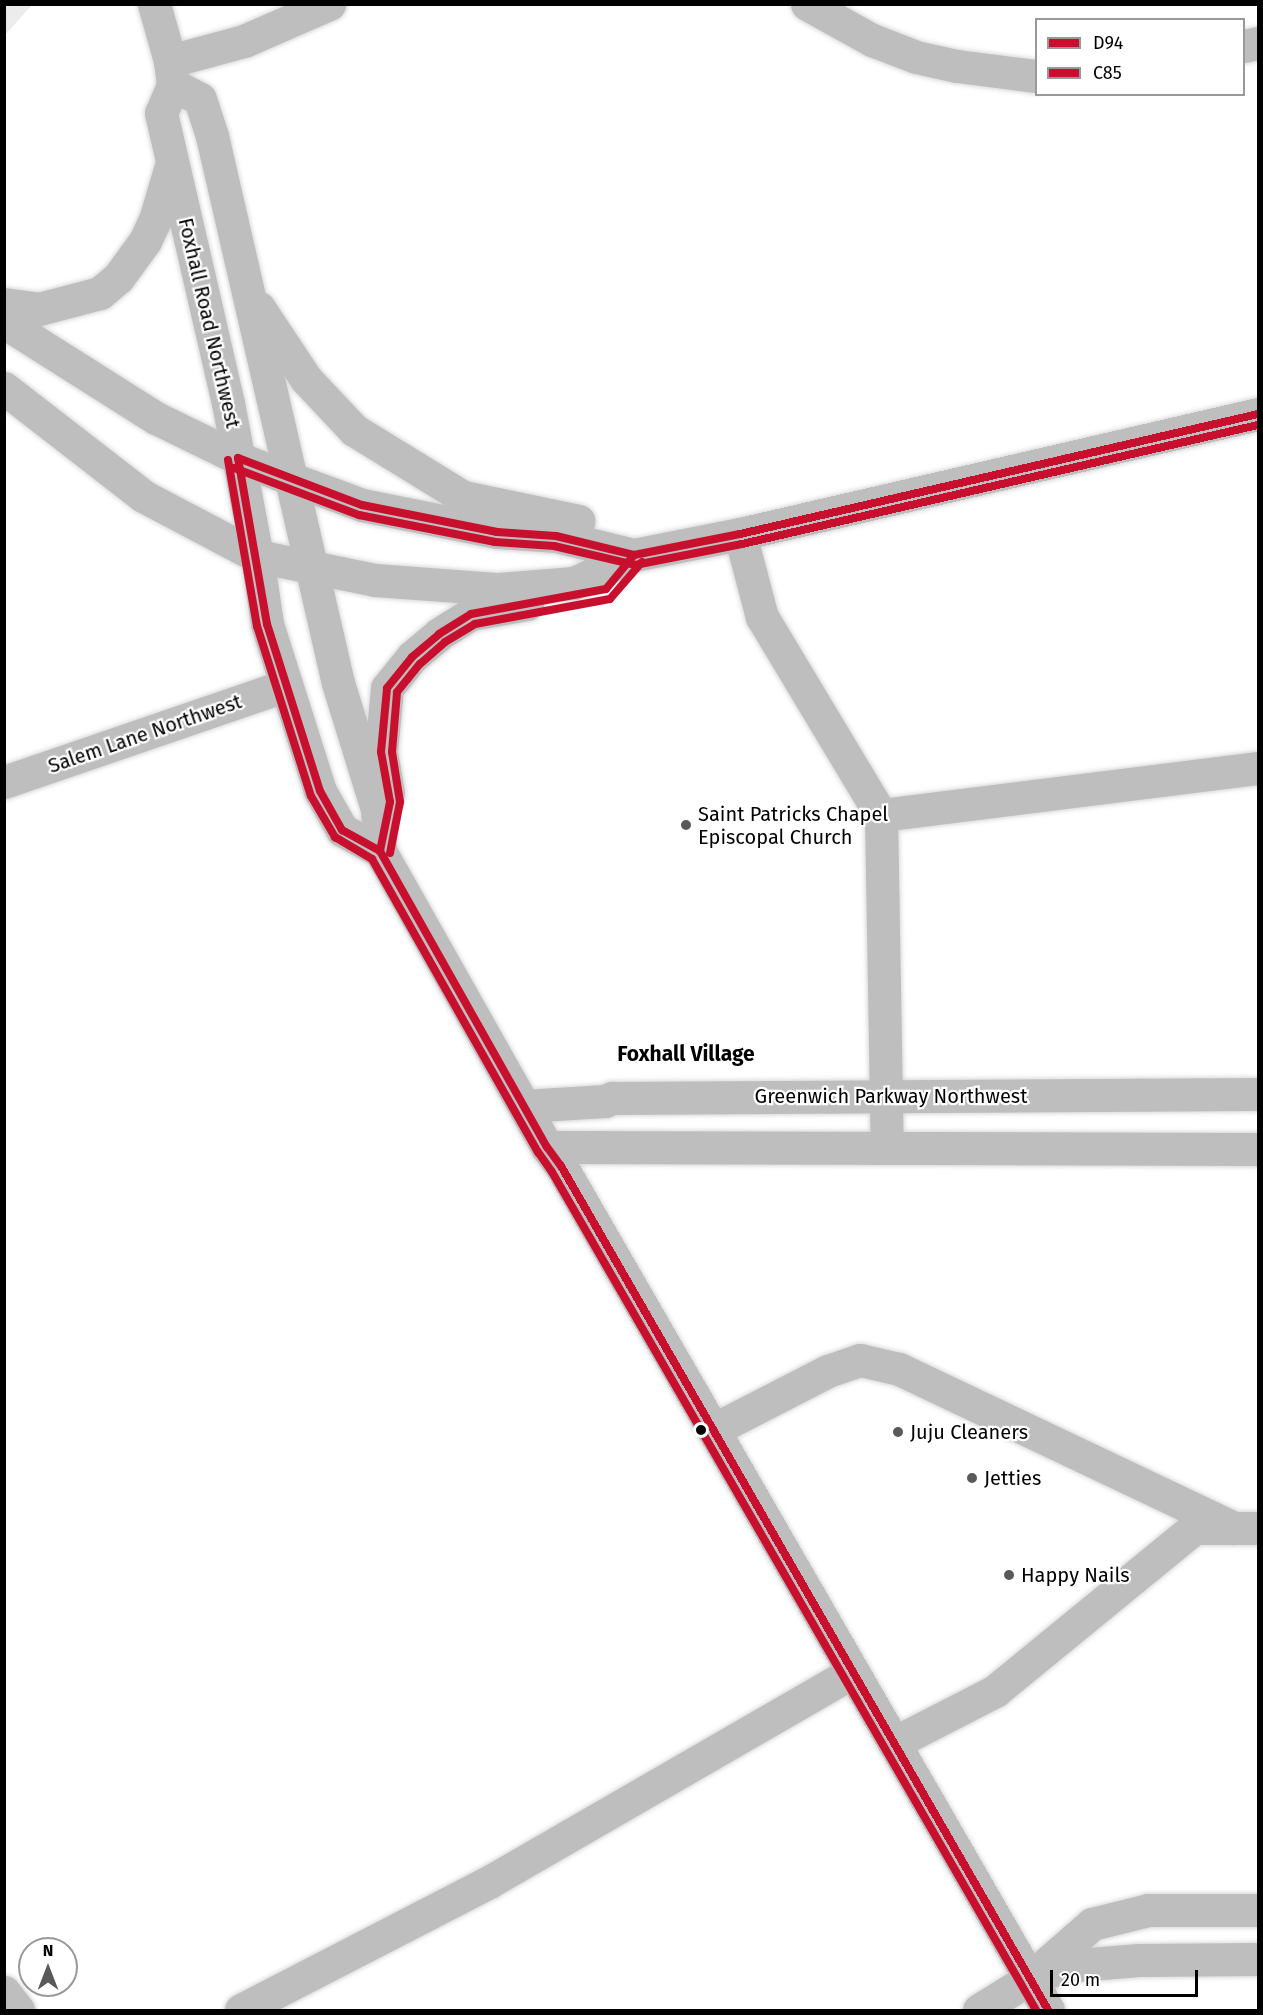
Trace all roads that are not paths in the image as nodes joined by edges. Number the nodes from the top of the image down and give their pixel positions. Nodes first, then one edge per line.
1 (154, 4) edge
2 (329, 4) edge
3 (807, 4) edge
4 (171, 73) junction
5 (1035, 76) edge
6 (172, 161) junction
7 (248, 292) junction
8 (4, 304) edge
9 (4, 322) edge
10 (4, 388) edge
11 (1258, 414) edge
12 (238, 458) junction
13 (289, 478) junction
14 (740, 534) junction
15 (634, 555) junction
16 (257, 556) junction
17 (310, 567) junction
18 (285, 686) junction
19 (1258, 768) edge
20 (4, 782) edge
21 (881, 815) junction
22 (380, 850) junction
23 (1258, 1094) edge
24 (886, 1095) junction
25 (524, 1106) junction
26 (548, 1147) junction
27 (886, 1148) junction
28 (1258, 1149) edge
29 (713, 1430) junction
30 (1246, 1528) edge
31 (853, 1672) junction
32 (894, 1743) junction
33 (1258, 1910) edge
34 (1258, 1959) edge
35 (1029, 1979) junction
36 (4, 1992) edge
37 (18, 2010) edge
38 (241, 2010) edge
39 (979, 2010) edge
40 (1048, 2010) edge

1 - 4 main road
2 - 4 main road
3 - 5 main road
4 - 6 main road, Foxhall Road Northwest
4 - 7 main road
6 - 8 main road
6 - 12 main road, Foxhall Road Northwest
7 - 13 main road
7 - 15 main road
9 - 12 main road
10 - 16 main road
11 - 14 main road
12 - 13 main road
12 - 16 main road, Foxhall Road Northwest
13 - 15 main road
13 - 17 main road
14 - 15 main road
14 - 21 main road
15 - 17 main road
15 - 22 main road
16 - 17 main road
16 - 18 main road, Foxhall Road Northwest
17 - 22 main road
18 - 20 main road, Salem Lane Northwest
18 - 22 main road, Foxhall Road Northwest
19 - 21 main road
21 - 24 main road
22 - 25 main road
23 - 24 main road, Greenwich Parkway Northwest
24 - 25 main road, Greenwich Parkway Northwest
24 - 27 main road
25 - 26 main road
26 - 27 main road
26 - 29 main road
27 - 28 main road
29 - 30 main road
29 - 31 main road
30 - 32 main road
31 - 32 main road
31 - 38 main road
32 - 35 main road
33 - 35 main road
34 - 35 main road
35 - 39 main road
35 - 40 main road
36 - 37 main road

